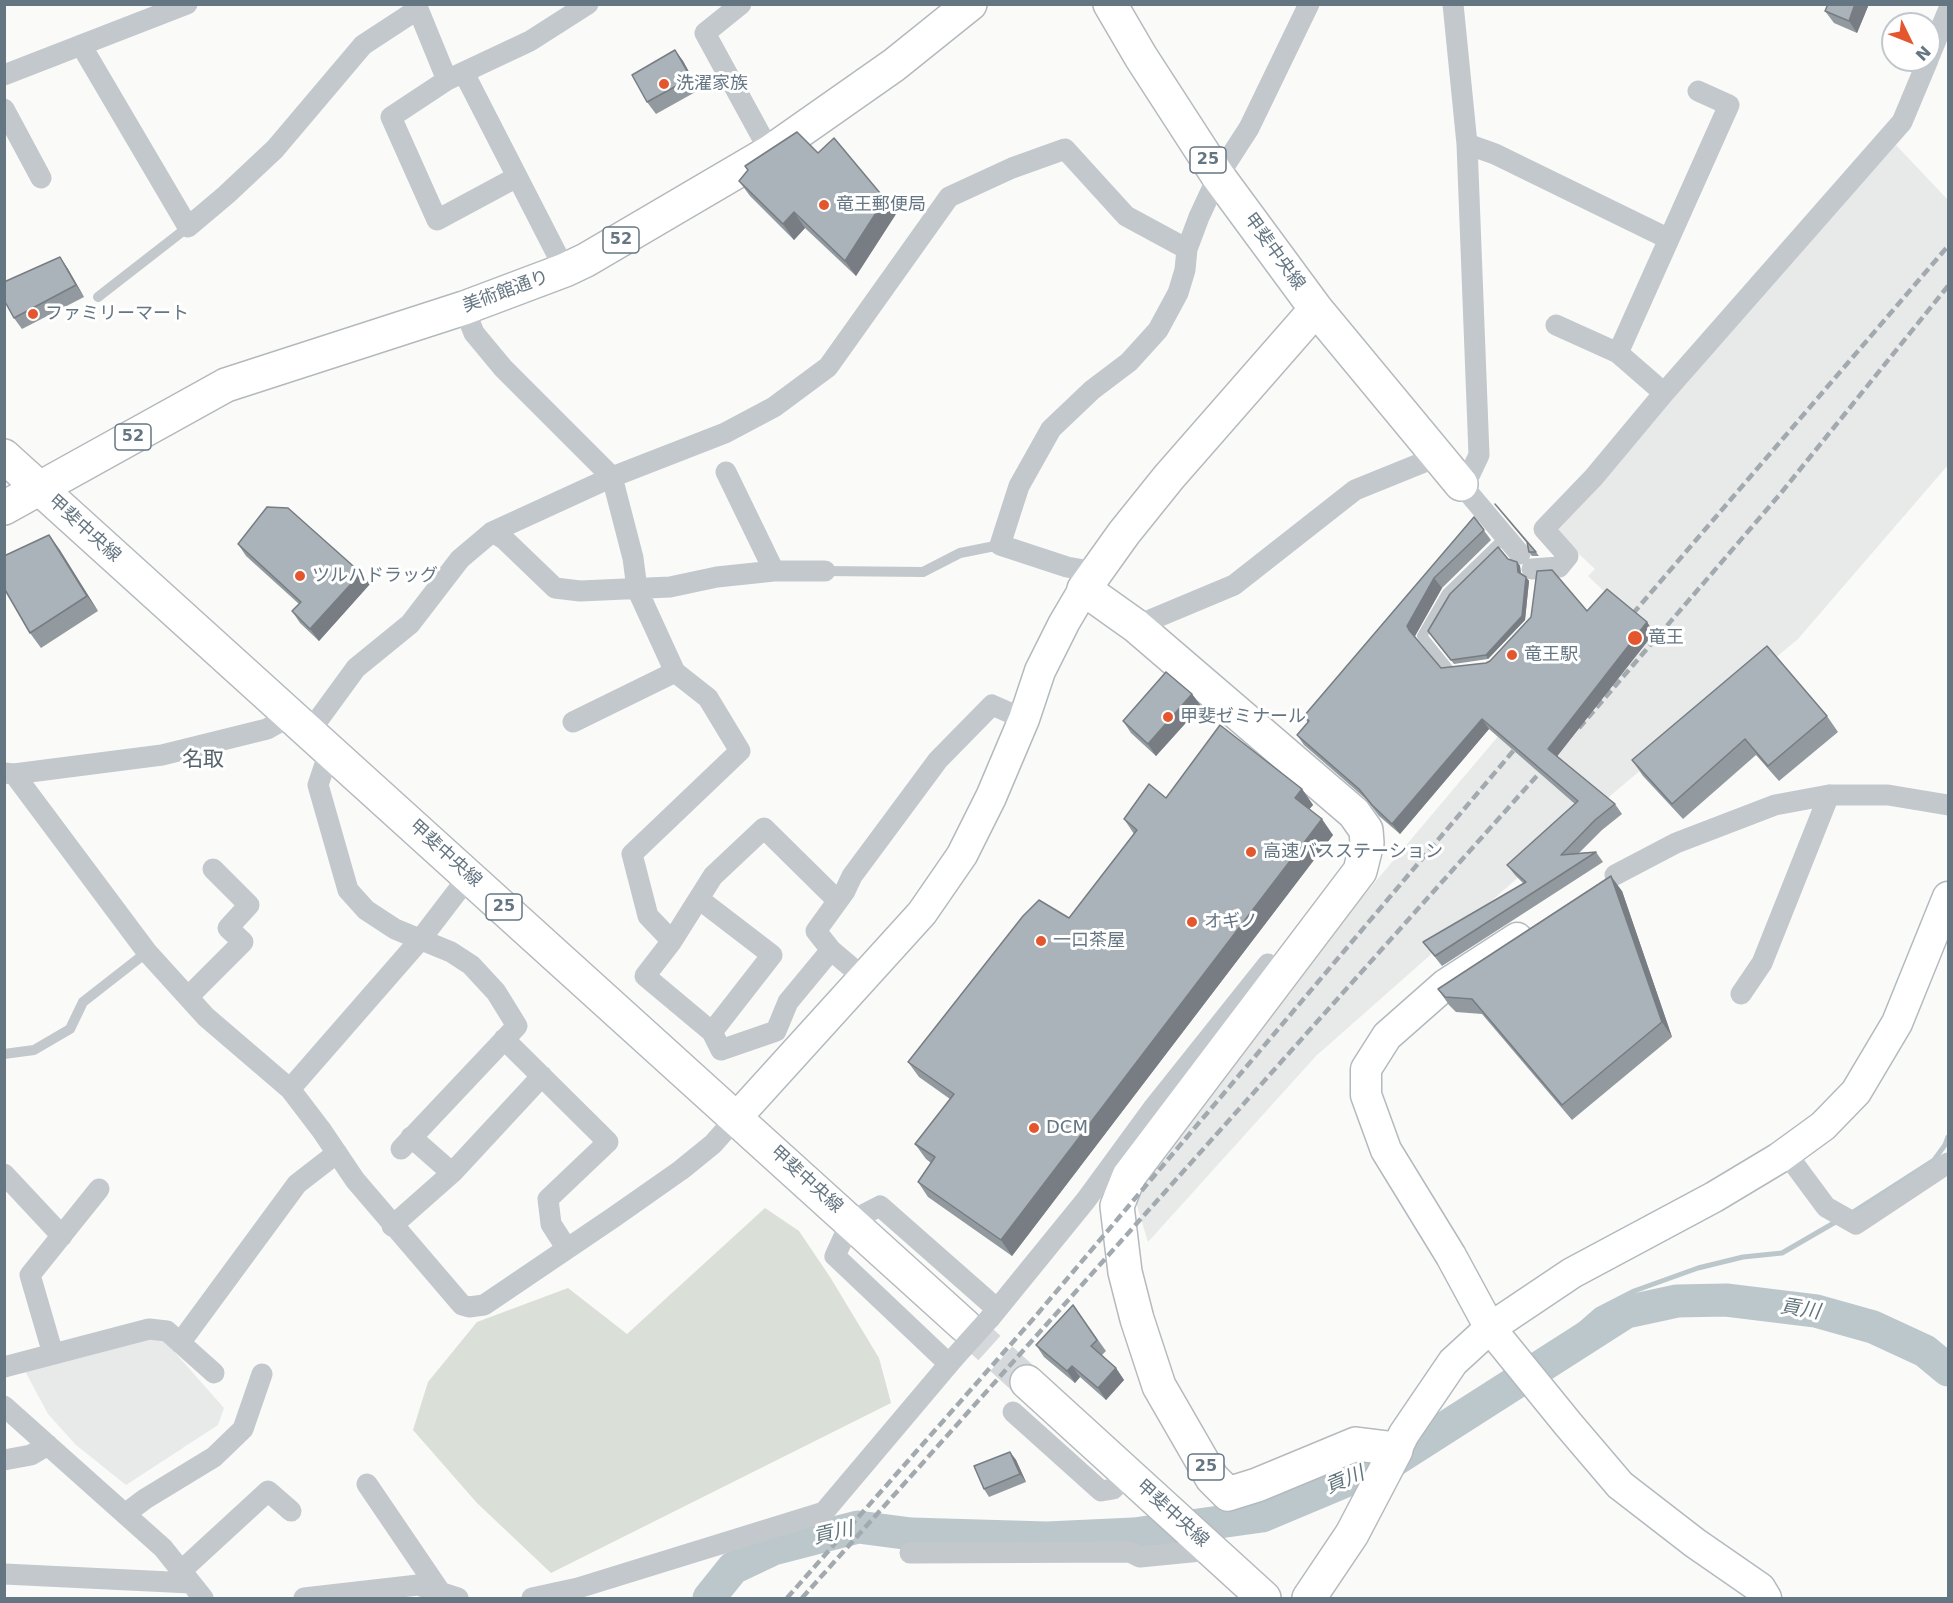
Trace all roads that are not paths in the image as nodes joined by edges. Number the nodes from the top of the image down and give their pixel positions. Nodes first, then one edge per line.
1 (187, 4) edge
2 (588, 4) edge
3 (741, 4) edge
4 (970, 4) edge
5 (1110, 4) edge
6 (1309, 4) edge
7 (1453, 4) edge
8 (1948, 10) edge
9 (1941, 27) edge
10 (81, 45) junction
11 (1923, 72) edge
12 (4, 75) edge
13 (455, 76) junction
14 (1698, 91) dead end
15 (4, 109) edge
16 (1467, 144) junction
17 (771, 152) junction
18 (1218, 176) junction
19 (517, 177) junction
20 (41, 178) dead end
21 (188, 227) junction
22 (1669, 238) junction
23 (1188, 249) junction
24 (565, 270) junction
25 (98, 297) dead end
26 (464, 308) junction
27 (1316, 309) junction
28 (1556, 325) dead end
29 (1618, 352) junction
30 (1664, 393) junction
31 (4, 456) edge
32 (1439, 456) junction
33 (726, 472) dead end
34 (612, 477) junction
35 (1461, 484) junction
36 (41, 489) junction
37 (4, 508) edge
38 (492, 532) junction
39 (1505, 537) junction
40 (1000, 545) junction
41 (774, 571) junction
42 (825, 571) joint
43 (1090, 581) junction
44 (637, 589) junction
45 (1136, 626) junction
46 (1471, 669) edge
47 (675, 672) junction
48 (1024, 719) junction
49 (573, 722) dead end
50 (310, 732) junction
51 (9, 774) edge
52 (1829, 795) junction
53 (1948, 805) edge
54 (213, 868) dead end
55 (469, 876) junction
56 (1606, 882) edge
57 (1948, 897) edge
58 (699, 898) junction
59 (838, 901) junction
60 (1536, 926) edge
61 (420, 939) junction
62 (672, 941) junction
63 (831, 950) junction
64 (147, 952) junction
65 (1282, 974) junction
66 (864, 978) junction
67 (1741, 994) dead end
68 (188, 997) junction
69 (712, 1032) junction
70 (504, 1039) junction
71 (4, 1053) edge
72 (542, 1076) junction
73 (290, 1089) junction
74 (736, 1118) junction
75 (337, 1153) junction
76 (1785, 1153) junction
77 (1948, 1163) edge
78 (452, 1173) junction
79 (4, 1174) edge
80 (99, 1190) dead end
81 (851, 1221) junction
82 (392, 1226) junction
83 (62, 1236) junction
84 (567, 1249) junction
85 (984, 1317) junction
86 (1490, 1328) junction
87 (180, 1343) junction
88 (53, 1354) junction
89 (952, 1361) junction
90 (4, 1367) edge
91 (214, 1373) dead end
92 (262, 1374) dead end
93 (1027, 1382) tunnel mouth
94 (4, 1406) edge
95 (1013, 1412) dead end
96 (48, 1445) junction
97 (1396, 1450) junction
98 (4, 1460) edge
99 (1132, 1477) junction
100 (368, 1484) dead end
101 (291, 1511) dead end
102 (125, 1514) junction
103 (1211, 1550) junction
104 (910, 1553) dead end
105 (4, 1574) edge
106 (192, 1584) edge
107 (450, 1596) edge
108 (304, 1599) edge
109 (532, 1599) edge
110 (1264, 1599) edge
111 (1309, 1599) edge
112 (1766, 1599) edge

1 - 10 street
2 - 13 street
3 - 17 street
4 - 17 main road, 美術館通り / 52
5 - 18 main road, 甲斐中央線 / 25
6 - 18 street
7 - 16 street
8 - 9 street
10 - 12 street
10 - 21 street
11 - 30 street
13 - 19 street
13 - 19 street
13 - 21 street
14 - 22 street
15 - 20 street
16 - 22 street
16 - 35 street
17 - 24 main road, 美術館通り / 52
18 - 23 street
18 - 27 main road, 甲斐中央線 / 25
19 - 24 street
21 - 25 lane
22 - 29 street
23 - 34 street
23 - 40 street
24 - 26 main road, 美術館通り / 52
26 - 34 street
26 - 36 main road, 美術館通り / 52
27 - 32 main road, 甲斐中央線 / 25
27 - 43 main road
28 - 29 street
29 - 30 street
30 - 39 street
31 - 36 main road, 甲斐中央線 / 25
32 - 35 main road, 甲斐中央線 / 25
32 - 45 street
33 - 41 street
34 - 38 street
34 - 44 street
35 - 39 street
36 - 37 main road, 美術館通り / 52
36 - 50 main road, 甲斐中央線 / 25
38 - 44 street
38 - 50 street
39 - 46 lane
40 - 42 lane
40 - 43 street
41 - 42 street
41 - 44 street
43 - 45 main road, 25
43 - 48 street
44 - 47 street
45 - 65 main road, 25
47 - 49 street
47 - 62 street
48 - 59 street
48 - 66 street
50 - 51 street
50 - 55 main road, 甲斐中央線 / 25
50 - 61 street
51 - 64 street
52 - 53 street
52 - 56 street
52 - 67 street
54 - 68 street
55 - 61 street
55 - 74 main road, 甲斐中央線 / 25
57 - 76 street
58 - 59 street
58 - 62 street
58 - 69 street
59 - 63 street
60 - 86 street
61 - 70 street
61 - 73 street
62 - 69 street
63 - 66 street
63 - 69 street
64 - 68 street
64 - 71 lane
65 - 85 street
65 - 97 main road, 25
66 - 74 street
68 - 73 street
70 - 72 street
70 - 78 street
72 - 78 street
72 - 84 street
73 - 75 street
74 - 81 main road, 甲斐中央線 / 25
74 - 84 street
75 - 82 street
75 - 87 street
76 - 77 street
76 - 86 street
78 - 82 street
79 - 83 street
80 - 83 street
81 - 85 main road, 甲斐中央線 / 25
81 - 89 street
82 - 84 street
83 - 88 street
85 - 89 street, bridge
86 - 97 street
86 - 112 street
87 - 88 street
87 - 91 street
88 - 90 street
89 - 109 street
92 - 102 street
93 - 99 main road, 甲斐中央線
94 - 96 street
95 - 99 street
96 - 98 street
96 - 102 street
97 - 111 main road
99 - 103 main road, 甲斐中央線
100 - 107 street
101 - 106 street
102 - 106 street
103 - 104 street
103 - 110 main road, 甲斐中央線
105 - 106 street
107 - 108 street

